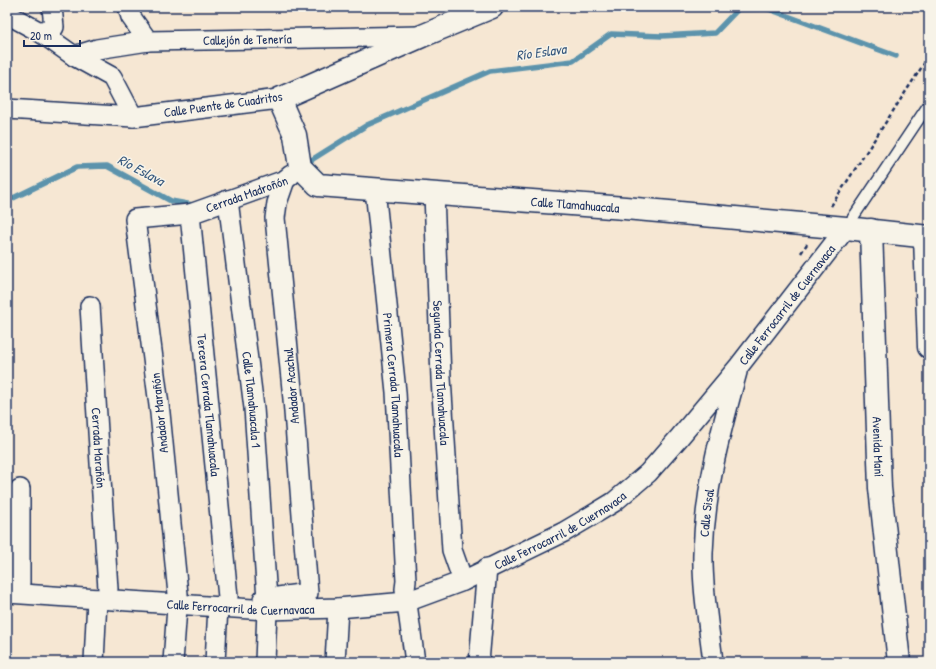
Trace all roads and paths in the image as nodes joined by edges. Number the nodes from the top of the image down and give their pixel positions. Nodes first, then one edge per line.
1 (52, 7) edge
2 (128, 7) edge
3 (492, 7) edge
4 (464, 13) edge
5 (7, 14) edge
6 (40, 32) junction
7 (422, 36) junction
8 (148, 41) junction
9 (74, 56) junction
10 (929, 56) edge
11 (279, 99) junction
12 (929, 104) edge
13 (7, 109) edge
14 (133, 117) junction
15 (292, 174) junction
16 (375, 190) junction
17 (434, 194) junction
18 (228, 200) junction
19 (828, 210) dead end
20 (190, 214) junction
21 (846, 228) junction
22 (871, 230) junction
23 (927, 237) edge
24 (90, 306) dead end
25 (929, 347) edge
26 (739, 366) junction
27 (20, 489) dead end
28 (487, 568) junction
29 (462, 581) junction
30 (11, 586) edge
31 (308, 593) joint
32 (102, 594) junction
33 (178, 599) junction
34 (223, 602) junction
35 (406, 602) junction
36 (267, 604) junction
37 (338, 608) junction
38 (94, 662) edge
39 (173, 662) edge
40 (215, 662) edge
41 (265, 662) edge
42 (335, 662) edge
43 (415, 662) edge
44 (479, 662) edge
45 (713, 662) edge
46 (900, 662) edge

1 - 6 street
2 - 8 street
3 - 4 street, Calle Puente de Cuadritos
4 - 7 street, Calle Puente de Cuadritos
5 - 6 street
6 - 9 street
7 - 8 street, Callejón de Tenería
7 - 11 street, Calle Puente de Cuadritos
8 - 9 street, Callejón de Tenería
9 - 14 street
10 - 19 path
11 - 14 street, Calle Puente de Cuadritos
11 - 15 street
12 - 21 lane, Calle Ferrocarril de Cuernavaca
13 - 14 street, Calle Puente de Cuadritos
15 - 16 street, Calle Tlamahuacala
15 - 18 street, Cerrada Madroñón
15 - 31 street, Andador Acachul
16 - 17 street, Calle Tlamahuacala
16 - 35 street, Primera Cerrada Tlamahuacala
17 - 21 street, Calle Tlamahuacala
17 - 29 street, Segunda Cerrada Tlamahuacala
18 - 20 street, Cerrada Madroñón
18 - 36 street, Calle Tlamahuacala 1
20 - 33 street, Andador Marañón
20 - 34 street, Tercera Cerrada Tlamahuacala
21 - 22 street, Calle Tlamahuacala
21 - 26 street, Calle Ferrocarril de Cuernavaca
22 - 23 street, Calle Tlamahuacala
22 - 46 street, Avenida Maní
23 - 25 street
24 - 32 street, Cerrada Marañón
26 - 28 street, Calle Ferrocarril de Cuernavaca
26 - 45 street, Calle Sisal
27 - 30 street
28 - 29 street, Calle Ferrocarril de Cuernavaca
28 - 44 street
29 - 35 street, Calle Ferrocarril de Cuernavaca
30 - 32 street, Calle Ferrocarril de Cuernavaca
31 - 36 street, Calle Ferrocarril de Cuernavaca
32 - 33 street, Calle Ferrocarril de Cuernavaca
32 - 38 street, Cerrada Marañón
33 - 34 street, Calle Ferrocarril de Cuernavaca
33 - 39 street, Andador Marañón
34 - 36 street, Calle Ferrocarril de Cuernavaca
34 - 40 street, Tercera Cerrada Tlamahuacala
35 - 37 street, Calle Ferrocarril de Cuernavaca
35 - 43 street, Primera Cerrada Tlamahuacala
36 - 37 street, Calle Ferrocarril de Cuernavaca
36 - 41 street, Calle Tlamahuacala 1
37 - 42 street

